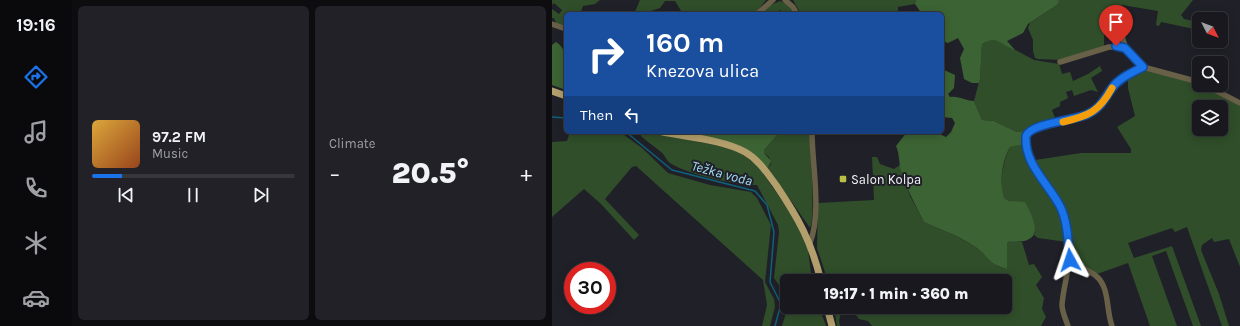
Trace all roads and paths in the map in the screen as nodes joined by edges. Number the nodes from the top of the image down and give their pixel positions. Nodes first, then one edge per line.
1 (773, 0) edge
2 (785, 0) edge
3 (759, 12) edge
4 (796, 12) edge
5 (1124, 21) dead end
6 (552, 24) edge
7 (564, 28) edge
8 (1125, 48) junction
9 (1060, 62) dead end
10 (1143, 67) junction
11 (1192, 80) edge
12 (552, 90) edge
13 (1219, 92) edge
14 (564, 95) edge
15 (1240, 103) edge
16 (674, 134) edge
17 (812, 134) edge
18 (810, 243) junction
19 (1070, 260) junction
20 (819, 274) edge
21 (829, 314) edge
22 (832, 326) edge
23 (1068, 326) edge
24 (1112, 326) edge

1 - 3 street
2 - 4 street
5 - 8 street
6 - 7 street
8 - 9 street
8 - 10 street
10 - 11 street
10 - 19 street
12 - 14 main road
13 - 15 street
16 - 18 main road
17 - 18 street
18 - 20 main road
19 - 23 street
19 - 24 street
21 - 22 main road

